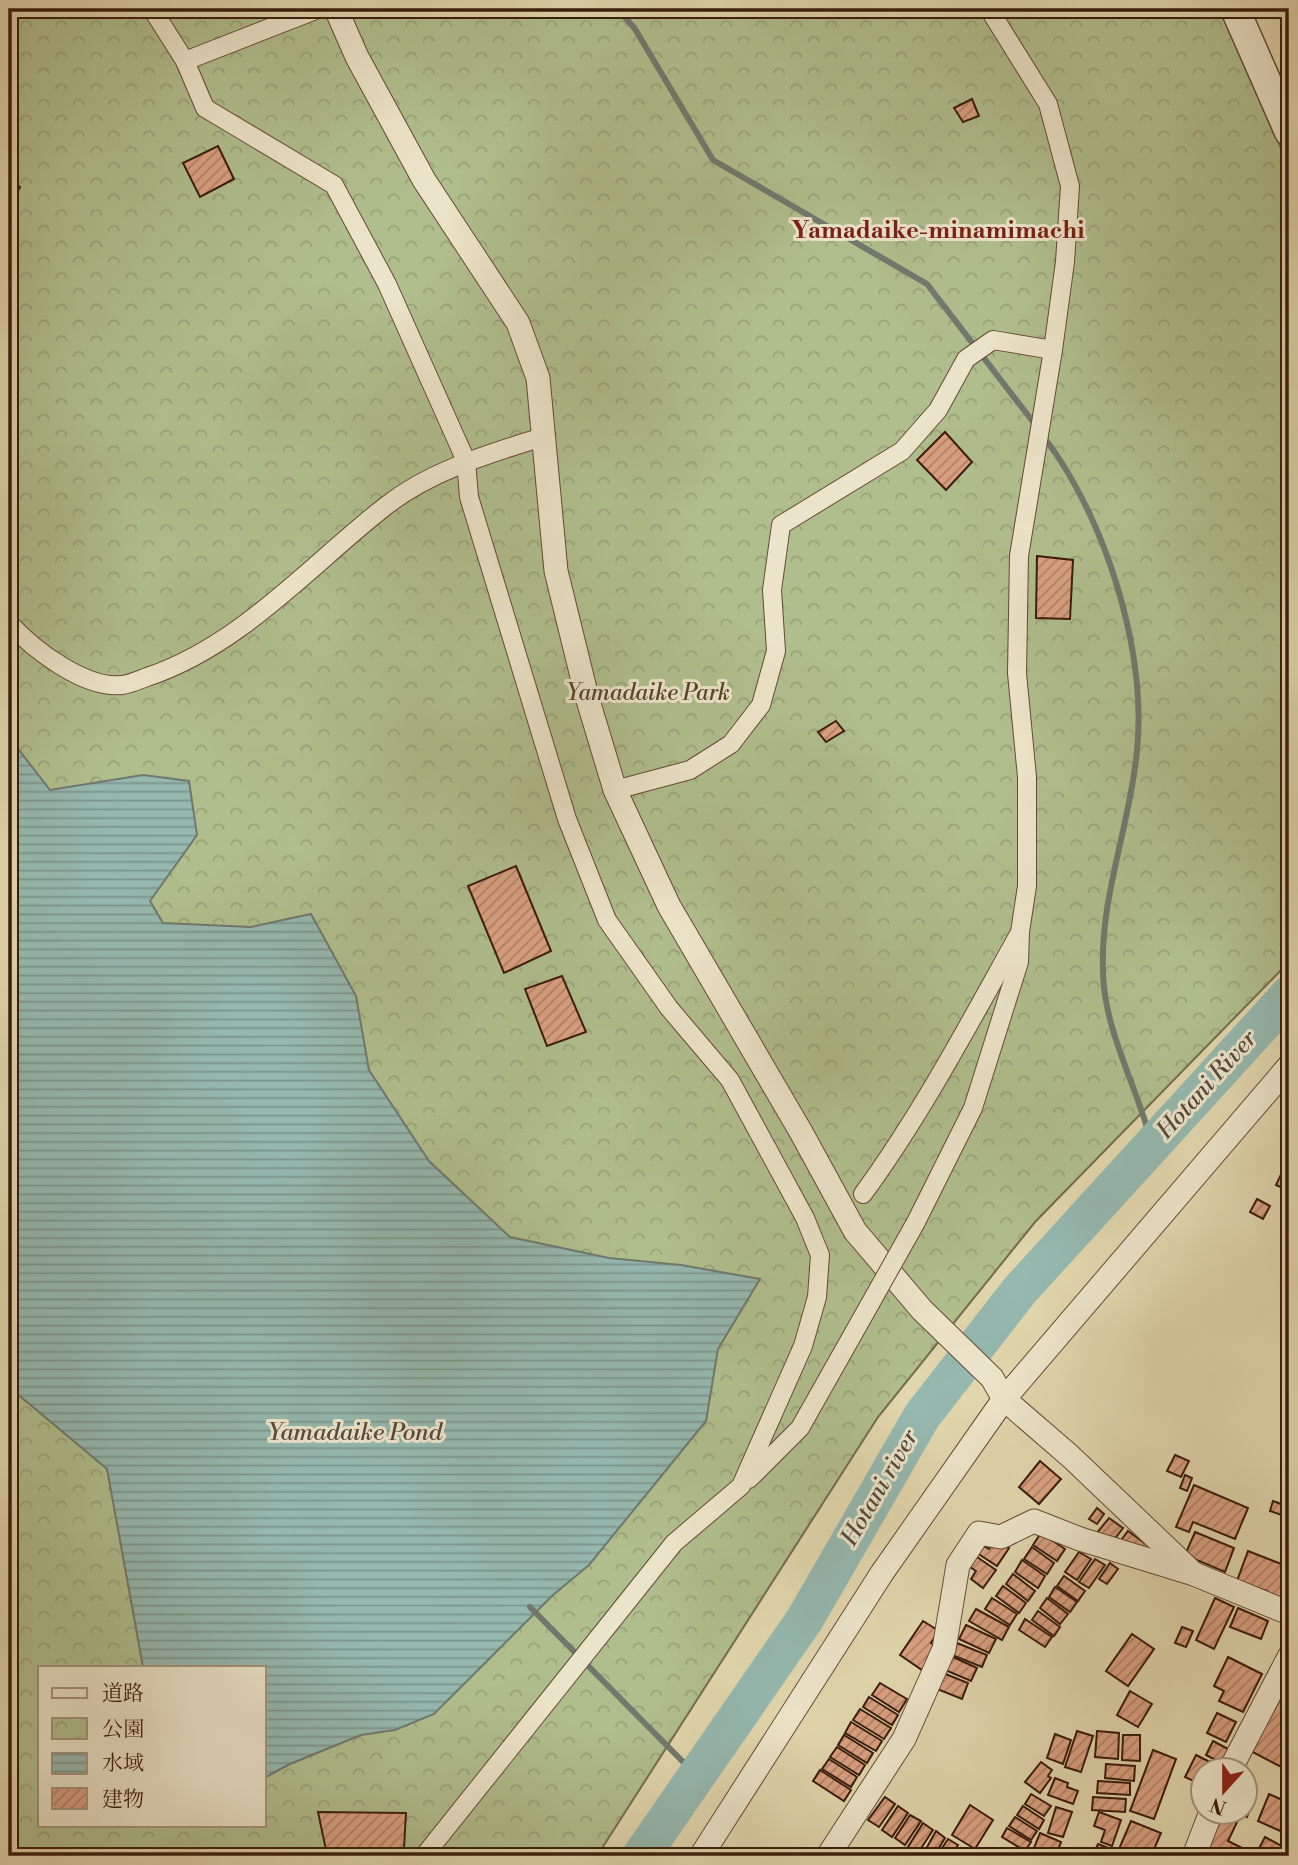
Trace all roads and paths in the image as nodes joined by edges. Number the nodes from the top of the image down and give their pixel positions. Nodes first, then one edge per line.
1 (154, 9) edge
2 (318, 9) edge
3 (336, 9) edge
4 (989, 9) edge
5 (1235, 9) edge
6 (185, 61) junction
7 (1289, 132) edge
8 (1053, 350) junction
9 (542, 436) junction
10 (466, 461) junction
11 (9, 623) edge
12 (615, 790) junction
13 (1020, 932) junction
14 (1289, 1066) edge
15 (863, 1194) dead end
16 (1004, 1399) junction
17 (741, 1486) junction
18 (1194, 1574) junction
19 (1289, 1613) edge
20 (1289, 1657) edge
21 (1237, 1756) edge
22 (1206, 1826) edge
23 (424, 1856) edge
24 (701, 1856) edge
25 (828, 1856) edge
26 (1194, 1856) edge

1 - 6 street
2 - 6 street
3 - 9 street
4 - 8 street
5 - 7 street
6 - 10 street
8 - 12 street
8 - 13 street
9 - 10 street
9 - 12 street
10 - 11 street
10 - 17 street
12 - 16 street
13 - 15 street
13 - 17 street, bridge
14 - 16 street
16 - 18 street
16 - 24 street
17 - 23 street
18 - 19 street
18 - 25 street
20 - 21 street
22 - 26 street

